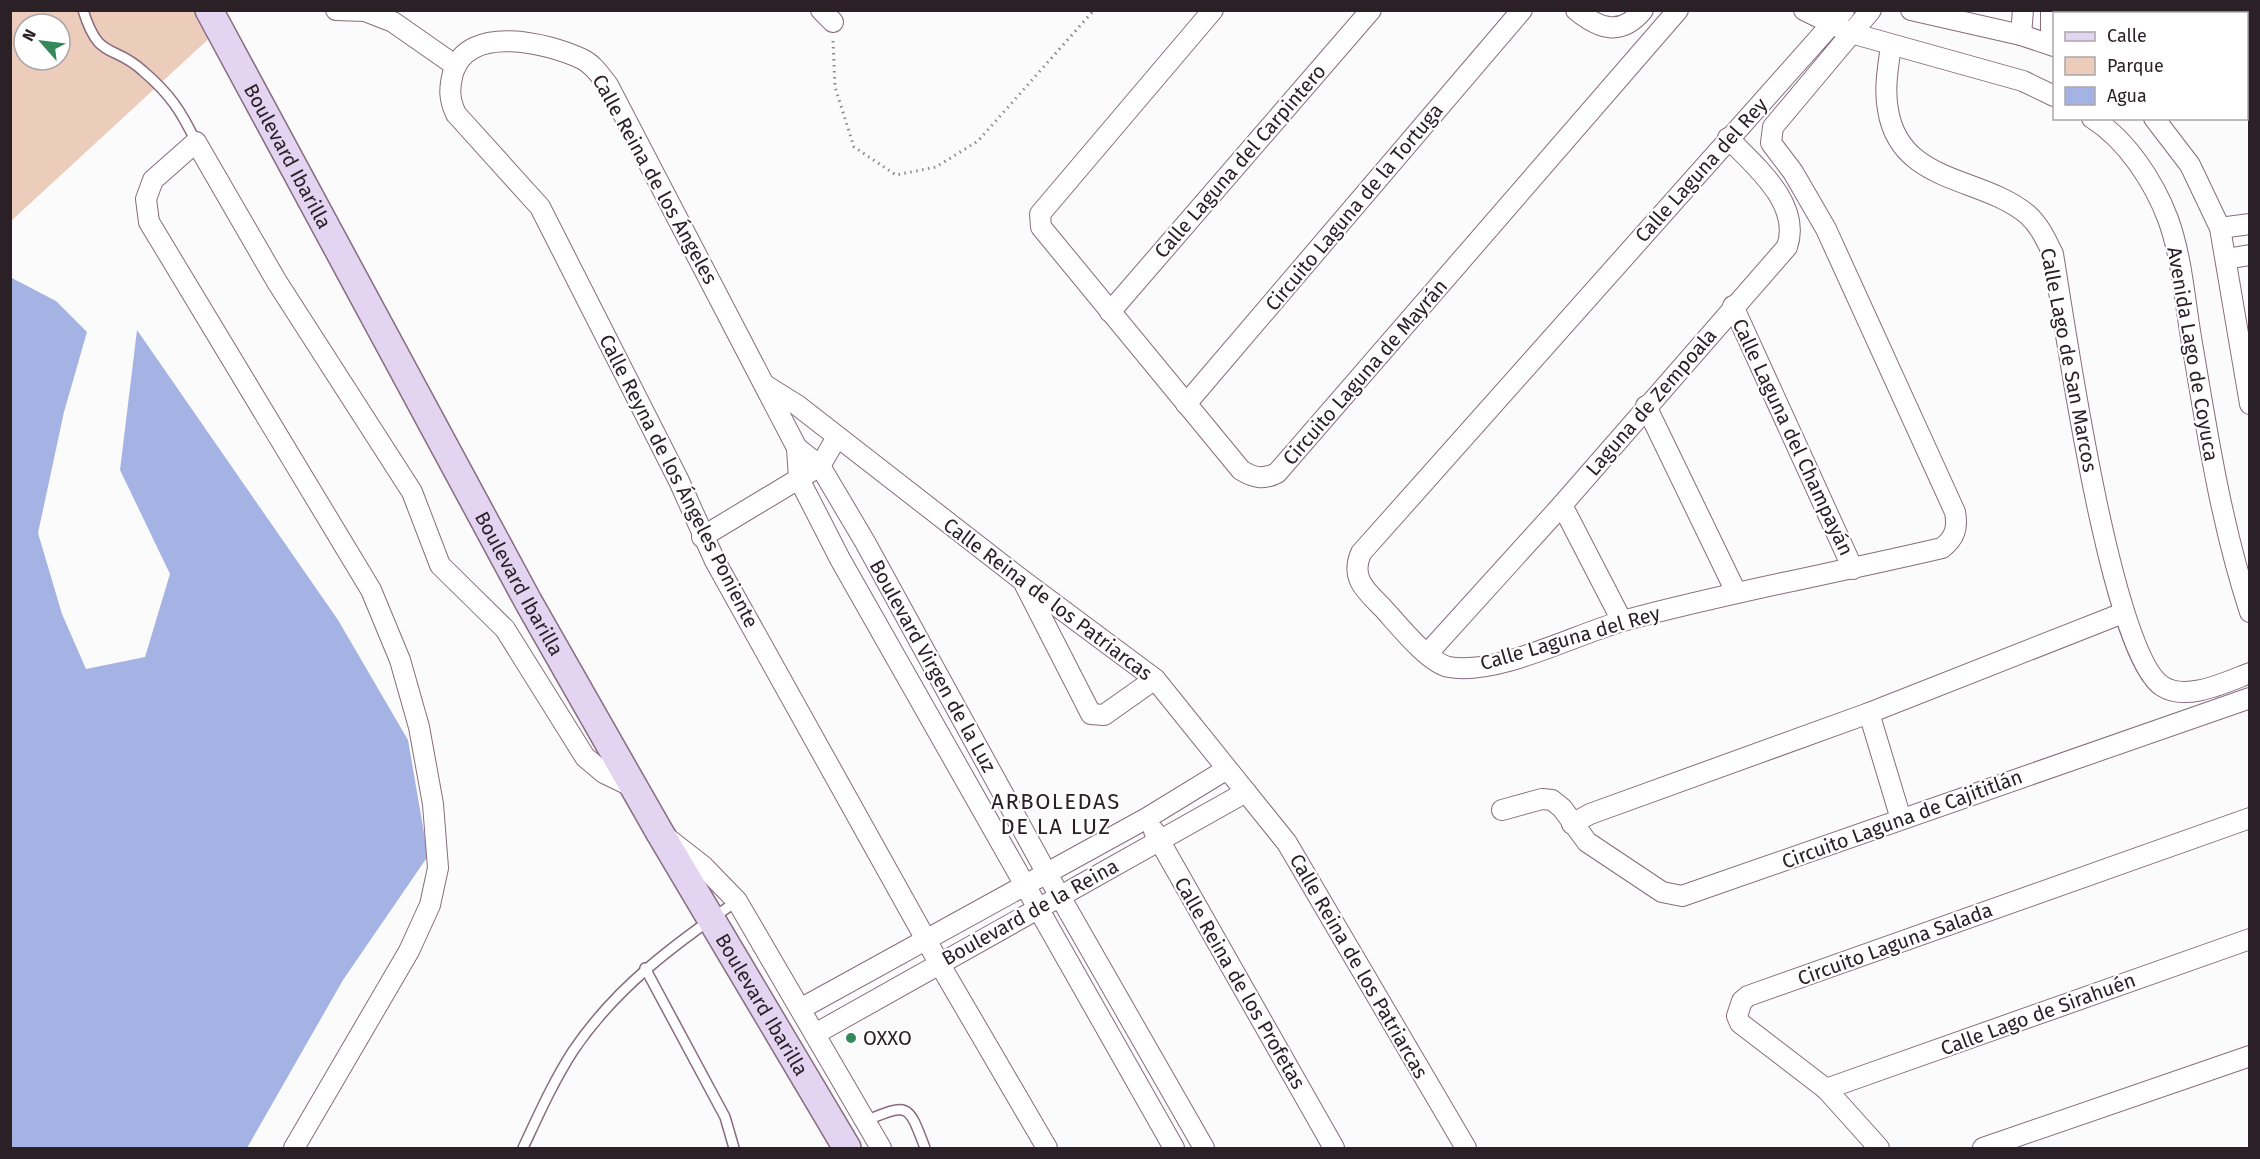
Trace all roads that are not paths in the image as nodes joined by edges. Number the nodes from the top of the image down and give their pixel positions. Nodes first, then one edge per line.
1 (83, 10) edge
2 (209, 10) edge
3 (336, 10) edge
4 (1213, 10) edge
5 (1371, 10) edge
6 (1522, 10) edge
7 (1576, 10) edge
8 (1643, 10) edge
9 (1678, 10) edge
10 (1804, 10) edge
11 (1870, 10) edge
12 (1911, 10) edge
13 (2023, 10) edge
14 (2050, 10) edge
15 (2248, 10) edge
16 (2244, 12) edge
17 (1838, 18) edge
18 (1851, 33) junction
19 (2021, 35) junction
20 (2053, 45) edge
21 (1891, 46) junction
22 (456, 66) junction
23 (2053, 95) edge
24 (2094, 120) edge
25 (2156, 120) edge
26 (1728, 138) junction
27 (196, 142) junction
28 (2250, 224) edge
29 (2220, 228) junction
30 (2250, 255) edge
31 (2226, 259) junction
32 (1733, 306) junction
33 (1110, 312) junction
34 (2246, 358) edge
35 (765, 385) junction
36 (1186, 404) junction
37 (2250, 404) edge
38 (1646, 406) junction
39 (837, 436) junction
40 (797, 448) junction
41 (820, 466) junction
42 (799, 479) junction
43 (1562, 505) junction
44 (702, 537) junction
45 (1853, 569) junction
46 (1022, 580) junction
47 (1736, 592) junction
48 (2250, 612) edge
49 (2123, 613) junction
50 (1622, 621) junction
51 (1427, 654) junction
52 (2250, 674) edge
53 (1155, 678) junction
54 (2250, 698) edge
55 (1869, 713) junction
56 (1227, 769) junction
57 (635, 788) junction
58 (1246, 792) junction
59 (1502, 810) dead end
60 (1147, 818) junction
61 (2250, 818) edge
62 (1901, 819) junction
63 (1572, 824) junction
64 (660, 833) junction
65 (1159, 840) junction
66 (1046, 872) junction
67 (1024, 884) junction
68 (1060, 896) junction
69 (737, 901) junction
70 (1039, 908) junction
71 (710, 919) junction
72 (925, 938) junction
73 (2250, 939) edge
74 (939, 963) junction
75 (645, 968) junction
76 (802, 1008) junction
77 (815, 1034) junction
78 (2250, 1056) edge
79 (1826, 1089) junction
80 (865, 1121) junction
81 (294, 1149) edge
82 (523, 1149) edge
83 (734, 1149) edge
84 (847, 1149) edge
85 (881, 1149) edge
86 (925, 1149) edge
87 (1047, 1149) edge
88 (1174, 1149) edge
89 (1203, 1149) edge
90 (1334, 1149) edge
91 (1466, 1149) edge
92 (1879, 1149) edge
93 (1983, 1149) edge

1 - 27 lane
2 - 57 street, Boulevard Ibarilla
3 - 22 street
4 - 33 street, Circuito Laguna de Mayrán
5 - 33 street, Calle Laguna del Carpintero
6 - 36 street, Circuito Laguna de la Tortuga
7 - 8 street
9 - 36 street, Circuito Laguna de Mayrán
10 - 17 street
11 - 18 street, Calle Laguna del Rey
12 - 19 street
13 - 19 street
14 - 20 street
15 - 16 street
17 - 18 street
17 - 26 street, Calle Laguna del Rey
18 - 21 street
18 - 45 street, Calle Laguna del Rey
19 - 20 street
21 - 23 street
21 - 49 street, Calle Lago de San Marcos
22 - 35 street, Calle Reina de los Ángeles
22 - 44 street, Calle Reyna de los Ángeles Poniente
24 - 48 street, Avenida Lago de Coyuca
25 - 29 street
26 - 32 street, Laguna de Zempoala
26 - 51 street, Calle Laguna del Rey
27 - 57 street
27 - 81 street
28 - 29 street
29 - 31 street
30 - 31 street
31 - 34 street
32 - 38 street, Laguna de Zempoala
32 - 45 street, Calle Laguna del Champayán
33 - 36 street, Circuito Laguna de Mayrán
34 - 37 street
35 - 39 street
35 - 40 street, Calle Reina de los Ángeles
38 - 43 street, Laguna de Zempoala
38 - 47 street
39 - 41 street
39 - 46 street, Calle Reina de los Patriarcas
40 - 41 street, Calle Reina de los Ángeles
40 - 42 street, Calle Reina de los Ángeles
41 - 42 street
41 - 66 street, Boulevard Virgen de la Luz
42 - 44 street
42 - 67 street, Boulevard Virgen de la Luz
43 - 50 street
43 - 51 street, Laguna de Zempoala
44 - 72 street, Calle Reyna de los Ángeles Poniente
45 - 47 street, Calle Laguna del Rey
46 - 53 street, Calle Reina de los Patriarcas
46 - 53 street
47 - 50 street, Calle Laguna del Rey
49 - 52 street, Calle Lago de San Marcos
49 - 55 street
50 - 51 street, Calle Laguna del Rey
53 - 56 street, Calle Reina de los Patriarcas
54 - 62 street, Circuito Laguna de Cajititlán
55 - 62 street
55 - 63 street
56 - 58 street, Calle Reina de los Patriarcas
56 - 60 street, Boulevard de la Reina
57 - 64 street, Boulevard Ibarilla
58 - 65 street, Boulevard de la Reina
58 - 91 street, Calle Reina de los Patriarcas
59 - 63 street, Circuito Laguna de Cajititlán
60 - 65 street, Calle Reina de los Profetas
60 - 66 street, Boulevard de la Reina
61 - 79 street, Circuito Laguna Salada
62 - 63 street, Circuito Laguna de Cajititlán
64 - 69 street
64 - 71 street, Boulevard Ibarilla
65 - 68 street, Boulevard de la Reina
65 - 90 street, Calle Reina de los Profetas
66 - 67 street, Boulevard de la Reina
66 - 68 street, Boulevard Virgen de la Luz
67 - 70 street, Boulevard Virgen de la Luz
67 - 72 street, Boulevard de la Reina
68 - 70 street, Boulevard de la Reina
68 - 89 street, Boulevard Virgen de la Luz
69 - 71 lane
69 - 76 street
70 - 74 street, Boulevard de la Reina
70 - 88 street, Boulevard Virgen de la Luz
71 - 75 lane
71 - 84 street, Boulevard Ibarilla
72 - 74 street, Calle Reyna de los Ángeles Poniente
72 - 76 street, Boulevard de la Reina
73 - 79 street, Calle Lago de Sirahuén
74 - 77 street, Boulevard de la Reina
74 - 87 street, Calle Reyna de los Ángeles Poniente
75 - 82 lane
75 - 83 lane
76 - 77 street
77 - 80 street
78 - 93 street
79 - 92 street, Circuito Laguna Salada
80 - 85 street
80 - 86 lane

